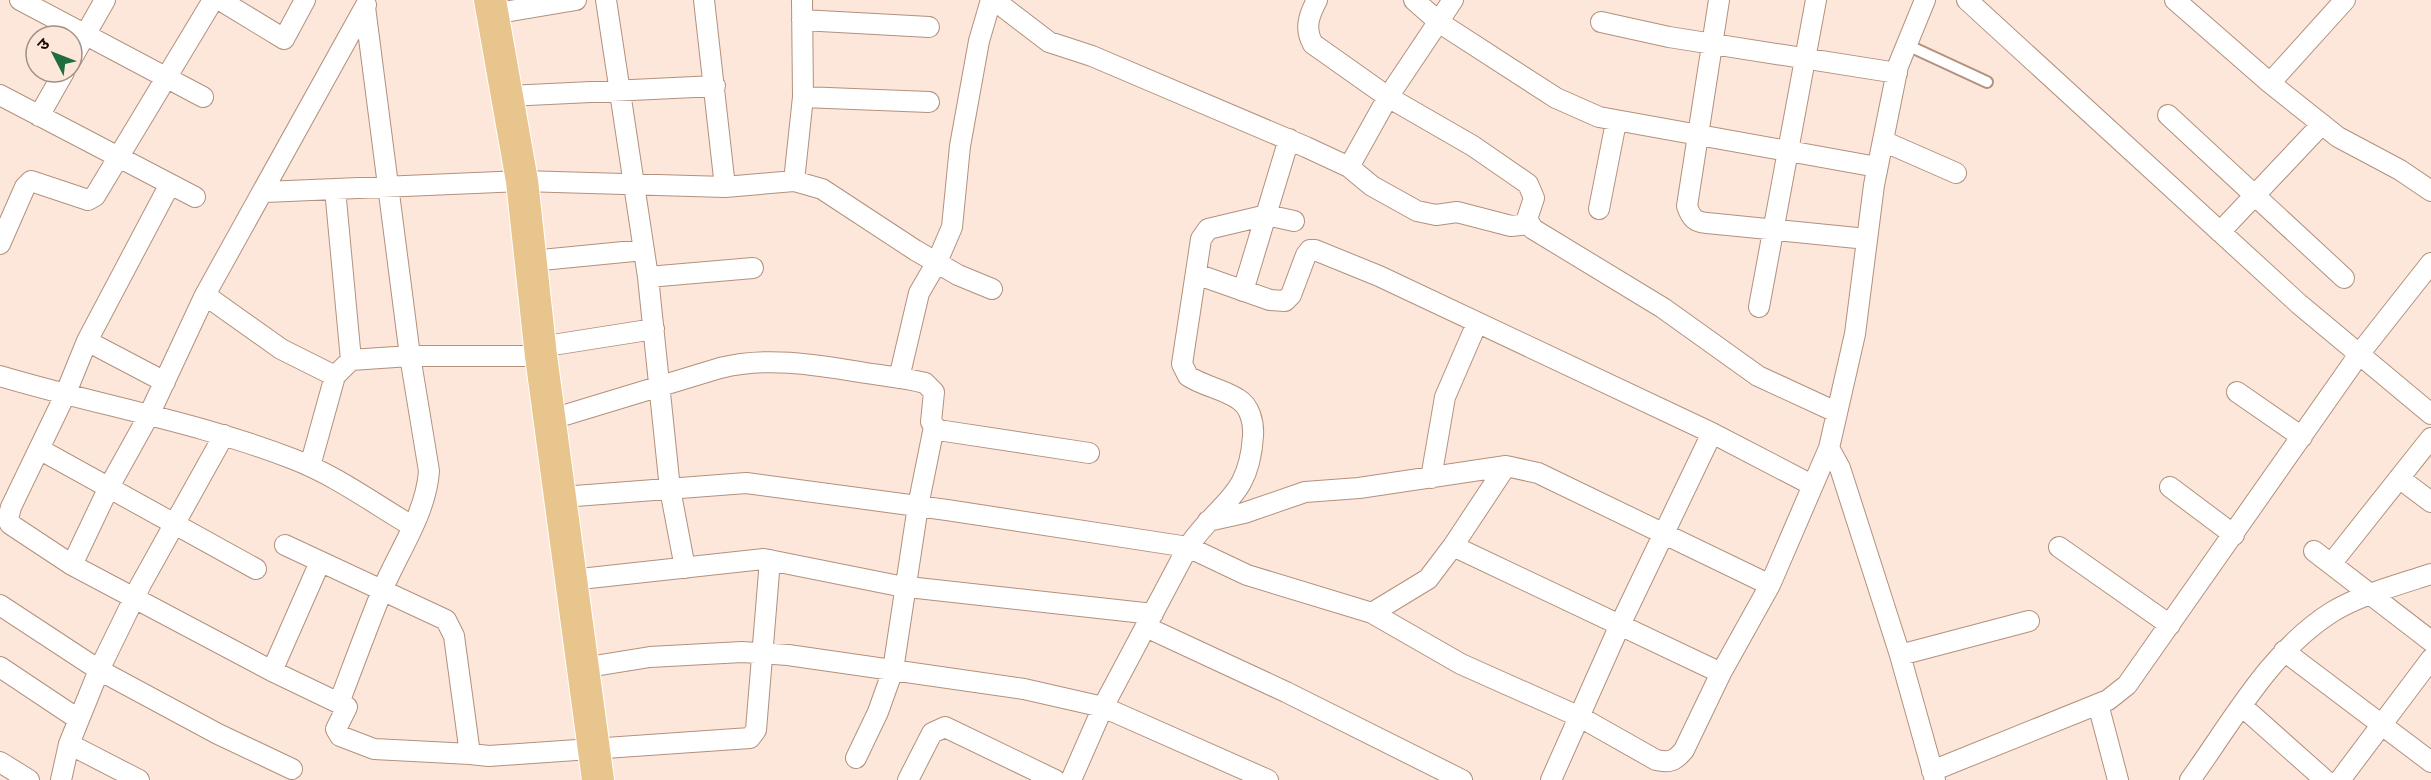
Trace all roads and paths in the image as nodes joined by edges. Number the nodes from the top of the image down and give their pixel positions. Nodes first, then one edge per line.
1 (20, 0) edge
2 (105, 0) edge
3 (213, 0) edge
4 (220, 0) edge
5 (305, 0) edge
6 (576, 0) edge
7 (606, 0) edge
8 (704, 0) edge
9 (802, 0) edge
10 (992, 0) edge
11 (1317, 0) edge
12 (1414, 0) edge
13 (1453, 0) edge
14 (1719, 0) edge
15 (1816, 0) edge
16 (1922, 0) edge
17 (1967, 0) edge
18 (2175, 0) edge
19 (2345, 0) edge
20 (367, 4) edge
21 (491, 7) edge
22 (802, 20) junction
23 (1601, 22) dead end
24 (1440, 23) junction
25 (929, 27) dead end
26 (86, 33) junction
27 (84, 37) edge
28 (1712, 44) junction
29 (1906, 45) junction
30 (1805, 59) junction
31 (1897, 73) junction
32 (166, 78) junction
33 (1987, 82) dead end
34 (2270, 83) junction
35 (57, 84) edge
36 (715, 86) junction
37 (619, 90) junction
38 (0, 95) edge
39 (506, 96) junction
40 (203, 97) dead end
41 (802, 97) junction
42 (1388, 97) junction
43 (929, 102) dead end
44 (2168, 115) dead end
45 (39, 116) junction
46 (1616, 122) junction
47 (2322, 124) junction
48 (1698, 135) junction
49 (1288, 139) junction
50 (1882, 141) junction
51 (1790, 150) junction
52 (118, 157) junction
53 (1349, 167) junction
54 (1877, 167) junction
55 (1956, 173) dead end
56 (522, 181) junction
57 (795, 181) junction
58 (170, 184) junction
59 (634, 184) junction
60 (389, 187) junction
61 (725, 187) junction
62 (335, 189) junction
63 (2431, 191) edge
64 (265, 192) junction
65 (2255, 196) junction
66 (195, 197) dead end
67 (1599, 209) dead end
68 (1267, 215) junction
69 (1294, 221) dead end
70 (1529, 224) junction
71 (1773, 230) junction
72 (2220, 232) junction
73 (1867, 239) junction
74 (0, 244) edge
75 (644, 250) junction
76 (531, 261) junction
77 (937, 262) junction
78 (2431, 263) edge
79 (753, 268) dead end
80 (1196, 274) junction
81 (648, 277) junction
82 (2344, 278) dead end
83 (992, 289) dead end
84 (1243, 291) junction
85 (205, 294) junction
86 (1759, 307) dead end
87 (1477, 323) junction
88 (654, 328) junction
89 (87, 341) junction
90 (541, 352) junction
91 (2360, 353) junction
92 (410, 356) junction
93 (351, 360) junction
94 (0, 376) edge
95 (335, 376) junction
96 (899, 378) junction
97 (165, 382) junction
98 (660, 386) junction
99 (2237, 392) dead end
100 (65, 395) junction
101 (1836, 412) junction
102 (2431, 414) edge
103 (149, 415) junction
104 (552, 419) junction
105 (934, 427) junction
106 (1712, 434) junction
107 (224, 435) junction
108 (2302, 437) junction
109 (2431, 438) edge
110 (1830, 448) junction
111 (39, 449) junction
112 (1089, 453) dead end
113 (309, 466) junction
114 (1506, 466) junction
115 (1431, 477) junction
116 (2399, 478) junction
117 (1812, 485) junction
118 (109, 487) junction
119 (2170, 487) dead end
120 (670, 489) junction
121 (562, 497) junction
122 (2431, 502) edge
123 (918, 506) junction
124 (1208, 522) junction
125 (176, 523) junction
126 (412, 526) junction
127 (1664, 533) junction
128 (2234, 535) junction
129 (285, 545) dead end
130 (1454, 546) junction
131 (1188, 547) junction
132 (2059, 547) dead end
133 (2314, 551) dead end
134 (770, 560) junction
135 (320, 562) junction
136 (2331, 564) junction
137 (72, 565) junction
138 (685, 568) junction
139 (256, 569) dead end
140 (2431, 574) edge
141 (571, 580) junction
142 (1770, 585) junction
143 (907, 587) junction
144 (382, 591) junction
145 (2372, 594) junction
146 (134, 598) junction
147 (0, 605) edge
148 (1372, 613) junction
149 (1150, 620) junction
150 (2029, 621) dead end
151 (2170, 625) junction
152 (1619, 627) junction
153 (2431, 642) edge
154 (2284, 651) junction
155 (761, 653) junction
156 (1900, 655) junction
157 (2431, 659) edge
158 (0, 668) edge
159 (582, 668) junction
160 (99, 670) junction
161 (893, 670) junction
162 (272, 671) junction
163 (1721, 673) junction
164 (339, 703) junction
165 (2098, 704) junction
166 (1103, 706) junction
167 (2243, 707) junction
168 (1580, 717) junction
169 (78, 719) junction
170 (2380, 726) junction
171 (69, 744) junction
172 (594, 747) junction
173 (470, 754) junction
174 (856, 758) dead end
175 (0, 762) edge
176 (2431, 762) edge
177 (292, 769) dead end
178 (1934, 775) edge
179 (1258, 778) edge
180 (29, 780) edge
181 (61, 780) edge
182 (139, 780) edge
183 (598, 780) edge
184 (908, 780) edge
185 (1055, 780) edge
186 (1071, 780) edge
187 (1462, 780) edge
188 (1551, 780) edge
189 (2118, 780) edge
190 (2190, 780) edge
191 (2325, 780) edge
192 (2340, 780) edge

1 - 26 street
2 - 26 street
3 - 32 street
4 - 5 street
6 - 21 street
7 - 37 street
8 - 36 street
9 - 22 street
10 - 49 street
10 - 77 street
11 - 42 street
12 - 24 street
13 - 24 street
14 - 28 street
15 - 30 street
16 - 29 street
17 - 72 street
18 - 34 street
19 - 34 street
20 - 60 street
20 - 64 street
21 - 39 main road
22 - 25 street
22 - 41 street
23 - 28 street
24 - 42 street
24 - 46 street
26 - 27 street
26 - 32 street
28 - 30 street
28 - 48 street
29 - 31 street
29 - 33 lane
30 - 31 street
30 - 51 street
31 - 50 street
32 - 40 street
32 - 52 street
34 - 47 street
35 - 45 street
36 - 37 street
36 - 61 street
37 - 39 street
37 - 59 street
38 - 45 street
39 - 56 main road
41 - 43 street
41 - 57 street
42 - 53 street
42 - 70 street
44 - 65 street
45 - 52 street
46 - 48 street
46 - 67 street
47 - 63 street
47 - 65 street
48 - 51 street
48 - 71 street
49 - 53 street
49 - 68 street
50 - 54 street
50 - 55 street
51 - 54 street
51 - 71 street
52 - 58 street
52 - 74 street
53 - 70 street
54 - 73 street
56 - 59 street
56 - 60 street
56 - 76 main road
57 - 61 street
57 - 77 street
58 - 66 street
58 - 89 street
59 - 61 street
59 - 75 street
60 - 62 street
60 - 92 street
62 - 64 street
62 - 93 street
64 - 85 street
65 - 72 street
65 - 82 street
68 - 69 street
68 - 80 street
68 - 84 street
70 - 101 street
71 - 73 street
71 - 86 street
72 - 91 street
73 - 101 street
75 - 76 street
75 - 81 street
76 - 90 main road
77 - 83 street
77 - 96 street
78 - 91 street
79 - 81 street
80 - 84 street
80 - 124 street
81 - 88 street
84 - 87 street
85 - 95 street
85 - 97 street
87 - 106 street
87 - 115 street
88 - 90 street
88 - 98 street
89 - 97 street
89 - 100 street
90 - 92 street
90 - 104 main road
91 - 102 street
91 - 108 street
92 - 93 street
92 - 126 street
93 - 95 street
94 - 100 street
95 - 113 street
96 - 98 street
96 - 105 street
97 - 103 street
98 - 104 street
98 - 120 street
99 - 108 street
100 - 103 street
100 - 111 street
101 - 110 street
103 - 107 street
103 - 118 street
104 - 121 main road
105 - 112 street
105 - 123 street
106 - 117 street
106 - 127 street
107 - 113 street
107 - 125 street
108 - 128 street
109 - 116 street
110 - 117 street
110 - 156 street
111 - 118 street
111 - 137 street
113 - 126 street
114 - 115 street
114 - 127 street
114 - 130 street
115 - 124 street
116 - 122 street
116 - 136 street
117 - 142 street
118 - 125 street
118 - 137 street
119 - 128 street
120 - 121 street
120 - 123 street
120 - 138 street
121 - 141 main road
123 - 131 street
123 - 143 street
124 - 131 street
125 - 139 street
125 - 146 street
126 - 144 street
127 - 142 street
127 - 152 street
128 - 151 street
129 - 135 street
130 - 148 street
130 - 152 street
131 - 148 street
131 - 149 street
132 - 151 street
133 - 136 street
134 - 138 street
134 - 143 street
134 - 155 street
135 - 144 street
135 - 162 street
136 - 145 street
137 - 146 street
138 - 141 street
140 - 145 street
141 - 159 main road
142 - 163 street
143 - 149 street
143 - 161 street
144 - 164 street
144 - 173 street
145 - 153 street
145 - 154 street
146 - 160 street
146 - 162 street
147 - 160 street
148 - 168 street
149 - 166 street
149 - 187 street
150 - 156 street
151 - 165 street
152 - 163 street
152 - 168 street
154 - 167 street
154 - 170 street
155 - 159 street
155 - 161 street
155 - 172 street
156 - 178 street
157 - 170 street
158 - 169 street
159 - 172 main road
160 - 169 street
160 - 177 street
161 - 166 street
161 - 174 street
162 - 164 street
163 - 168 street
164 - 173 street
165 - 178 street
165 - 189 street
166 - 179 street
166 - 186 street
167 - 190 street
167 - 191 street
168 - 188 street
169 - 171 street
170 - 176 street
170 - 192 street
171 - 181 street
171 - 182 street
172 - 173 street
172 - 183 main road
175 - 180 street
184 - 185 street

